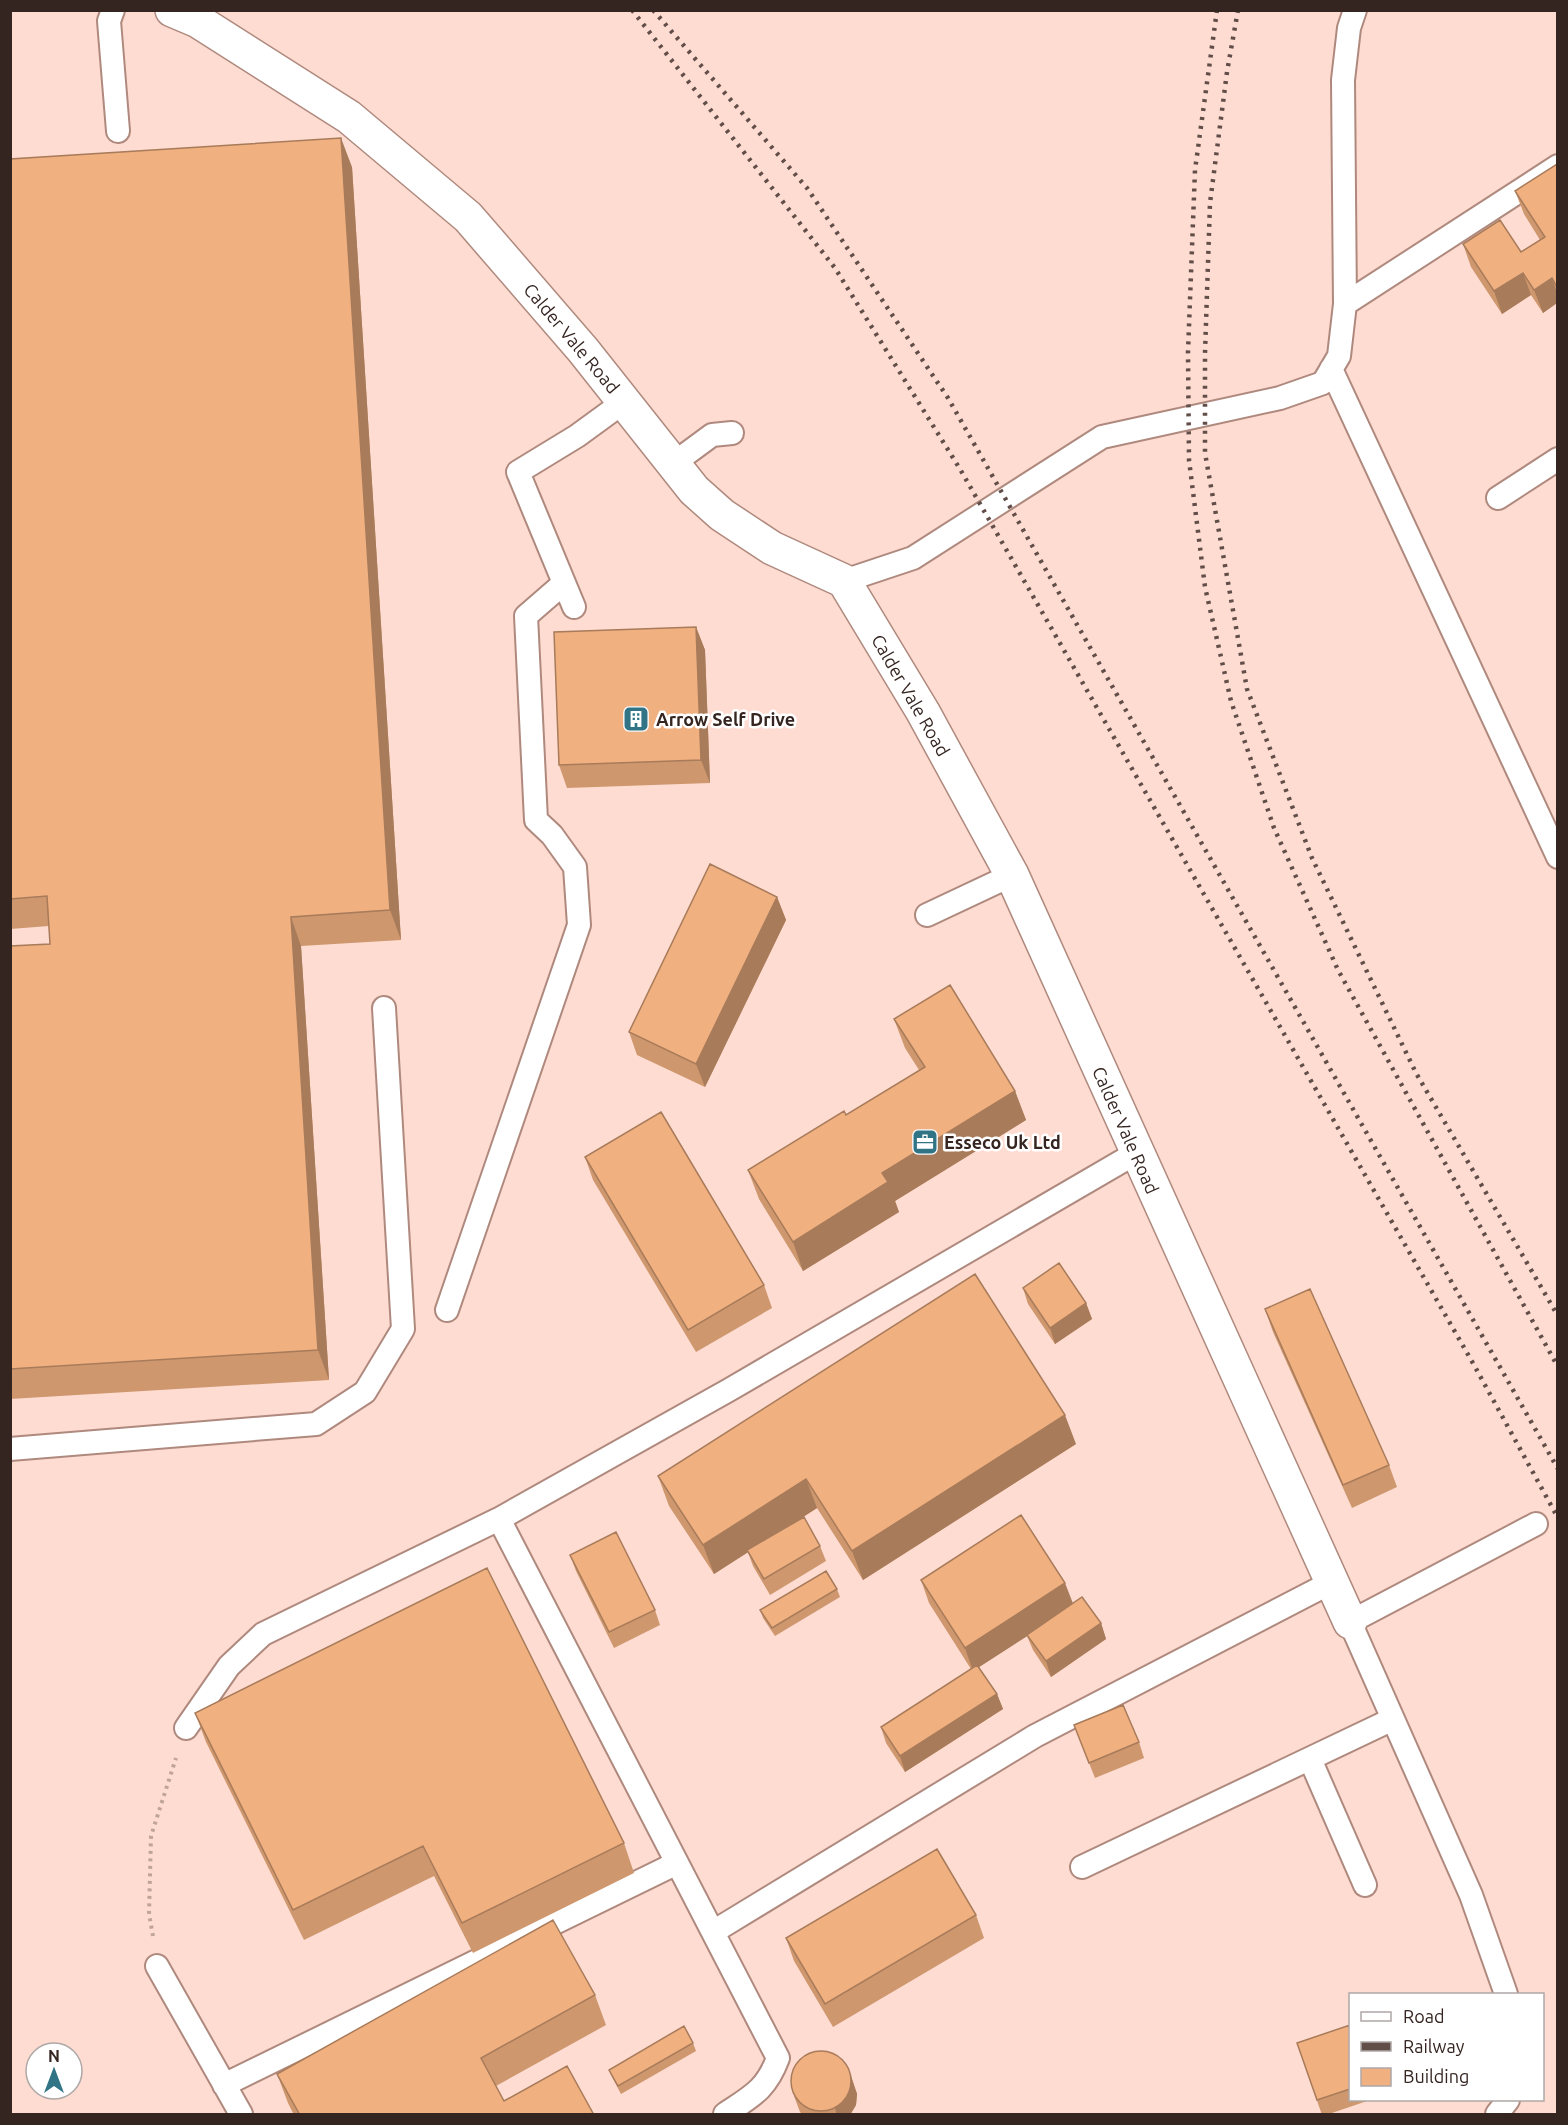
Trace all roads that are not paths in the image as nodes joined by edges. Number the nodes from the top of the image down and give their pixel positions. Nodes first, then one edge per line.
1 (113, 10) edge
2 (172, 10) edge
3 (1354, 10) edge
4 (118, 130) dead end
5 (1557, 166) edge
6 (1345, 304) junction
7 (1331, 369) junction
8 (625, 401) junction
9 (732, 433) dead end
10 (1557, 459) edge
11 (674, 463) junction
12 (1498, 498) dead end
13 (844, 581) junction
14 (564, 583) junction
15 (574, 607) dead end
16 (1557, 857) edge
17 (1012, 875) junction
18 (927, 915) dead end
19 (384, 1008) dead end
20 (1136, 1153) junction
21 (447, 1310) dead end
22 (10, 1449) edge
23 (499, 1519) junction
24 (1536, 1524) dead end
25 (1332, 1582) junction
26 (1350, 1622) junction
27 (1393, 1719) junction
28 (186, 1728) road end
29 (1310, 1759) junction
30 (677, 1863) junction
31 (1082, 1867) dead end
32 (1365, 1885) dead end
33 (713, 1932) junction
34 (157, 1966) road end
35 (1505, 1993) edge
36 (224, 2085) junction
37 (1507, 2101) edge
38 (241, 2115) edge
39 (725, 2115) edge
40 (1497, 2115) edge

1 - 4 lane
2 - 8 street, Calder Vale Road
3 - 6 lane
5 - 6 lane
6 - 7 lane
7 - 13 lane
7 - 16 lane
8 - 11 street, Calder Vale Road
8 - 14 lane
9 - 11 lane
10 - 12 lane
11 - 13 street, Calder Vale Road
13 - 17 street, Calder Vale Road
14 - 15 lane
14 - 21 lane
17 - 18 lane
17 - 20 street, Calder Vale Road
19 - 22 lane
20 - 23 lane
20 - 25 street, Calder Vale Road
23 - 28 lane
23 - 30 lane
24 - 26 lane
25 - 26 street, Calder Vale Road
25 - 33 lane
26 - 27 lane
27 - 29 lane
27 - 35 lane
29 - 31 lane
29 - 32 lane
30 - 33 lane
30 - 36 lane
33 - 39 lane
34 - 36 lane
36 - 38 lane
37 - 40 lane

